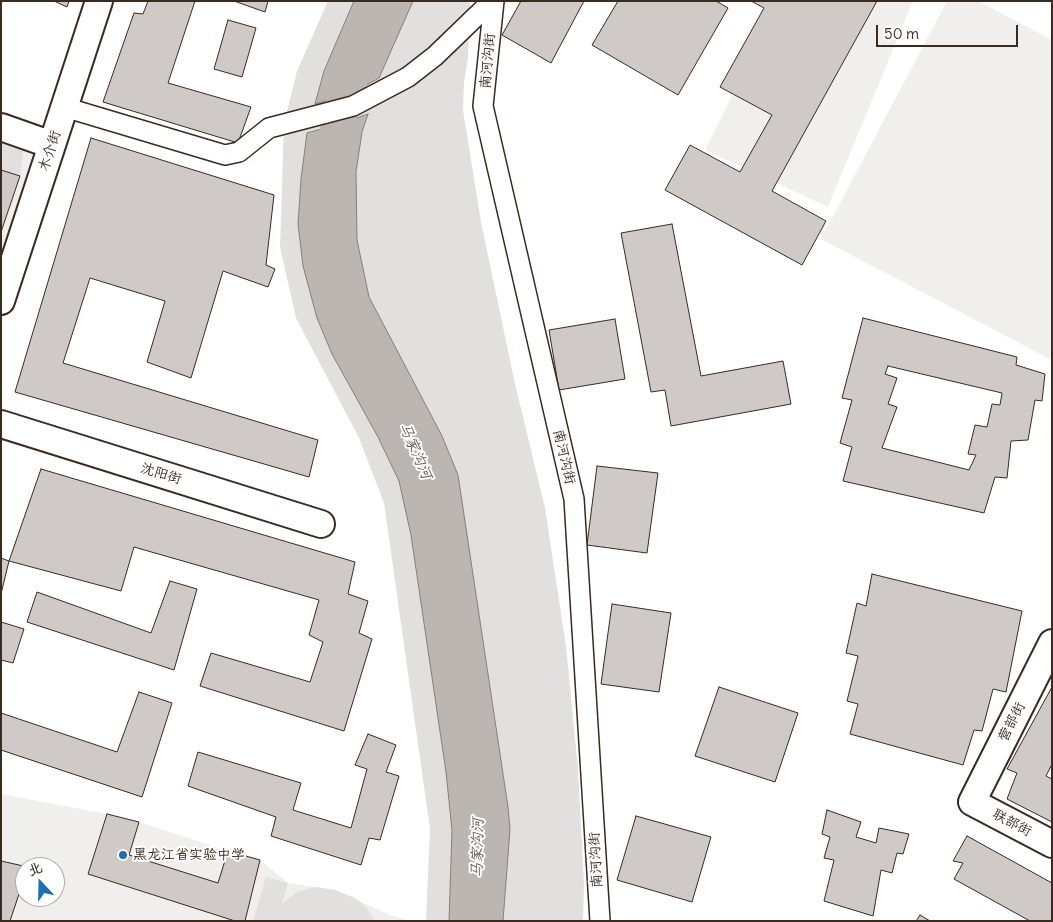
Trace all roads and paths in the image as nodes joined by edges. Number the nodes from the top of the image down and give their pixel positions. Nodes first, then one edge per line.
1 (98, 1) edge
2 (493, 1) edge
3 (64, 107) junction
4 (1, 127) edge
5 (52, 145) junction
6 (1, 301) edge
7 (1, 424) edge
8 (321, 524) dead end
9 (1052, 643) edge
10 (972, 802) joint
11 (1052, 844) edge
12 (600, 921) edge

1 - 3 street, 木介街
2 - 3 street
2 - 12 street, 南河沟街
3 - 5 street, 木介街
4 - 5 street
5 - 6 street, 木介街
7 - 8 street, 沈阳街
9 - 10 street, 营部街
10 - 11 street, 联部街

